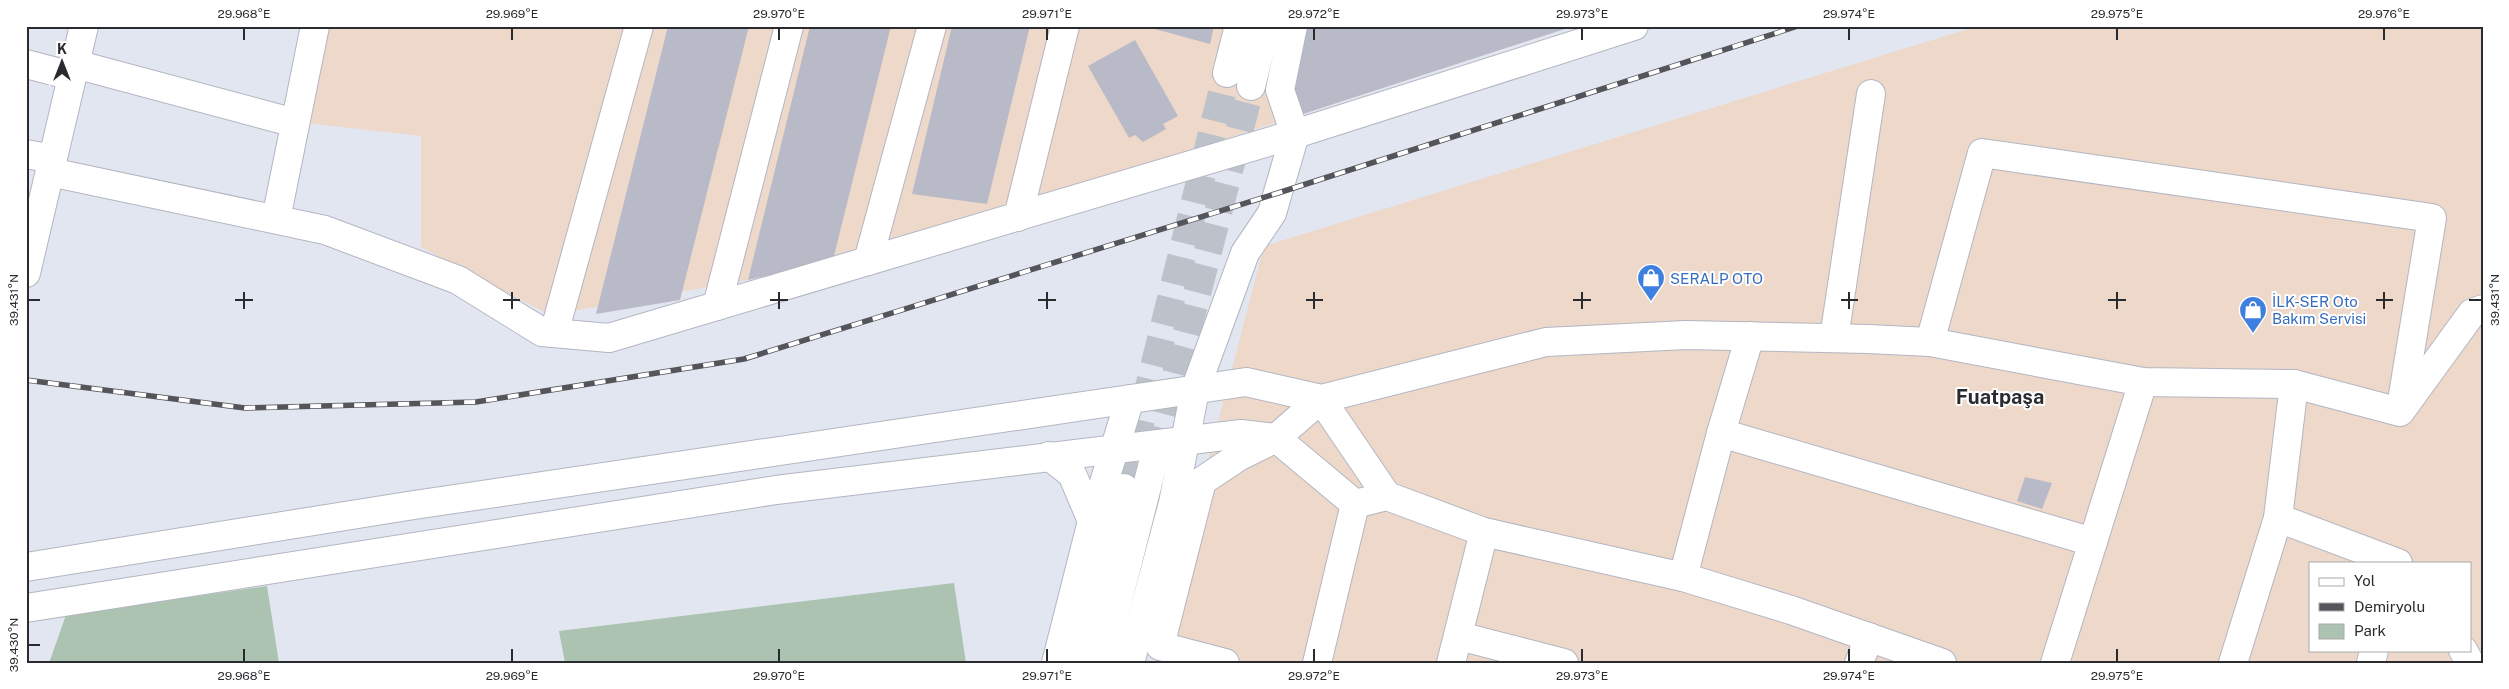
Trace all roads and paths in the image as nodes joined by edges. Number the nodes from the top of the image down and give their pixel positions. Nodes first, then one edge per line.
1 (84, 26) edge
2 (315, 26) edge
3 (639, 26) edge
4 (789, 26) edge
5 (932, 26) edge
6 (1065, 26) edge
7 (1239, 26) edge
8 (1266, 26) edge
9 (1293, 26) edge
10 (1634, 26) edge
11 (26, 64) edge
12 (74, 70) junction
13 (1227, 73) tunnel mouth
14 (1251, 86) tunnel mouth
15 (1870, 94) dead end
16 (296, 123) junction
17 (1294, 134) junction
18 (26, 154) edge
19 (51, 165) junction
20 (1018, 217) junction
21 (276, 219) junction
22 (868, 261) junction
23 (26, 271) edge
24 (717, 306) junction
25 (2483, 309) edge
26 (554, 333) junction
27 (1750, 336) junction
28 (1834, 338) junction
29 (1930, 342) junction
30 (2143, 382) junction
31 (2294, 384) junction
32 (1195, 390) junction
33 (1130, 399) junction
34 (1321, 399) junction
35 (2400, 412) junction
36 (1721, 433) junction
37 (1276, 438) junction
38 (1186, 440) junction
39 (1115, 448) junction
40 (1155, 455) tunnel mouth
41 (1049, 456) junction
42 (1124, 488) tunnel mouth
43 (1386, 496) junction
44 (1355, 504) junction
45 (2278, 518) junction
46 (1092, 522) junction
47 (1484, 532) junction
48 (2093, 542) junction
49 (2397, 562) edge
50 (26, 568) edge
51 (1683, 577) junction
52 (26, 608) edge
53 (1458, 636) junction
54 (1869, 637) junction
55 (1056, 663) edge
56 (1077, 663) edge
57 (1102, 663) edge
58 (1130, 663) edge
59 (1225, 663) edge
60 (1317, 663) edge
61 (1451, 663) edge
62 (1564, 663) edge
63 (1859, 663) edge
64 (1942, 663) edge
65 (2055, 663) edge
66 (2233, 663) edge

1 - 12 street
2 - 16 street
3 - 26 street
4 - 24 street
5 - 22 street
6 - 20 street
7 - 13 street
8 - 14 street
9 - 17 street
10 - 17 street
11 - 12 street
12 - 16 street
12 - 19 street
15 - 28 street
16 - 21 street
17 - 20 street
17 - 32 street
18 - 19 street
19 - 21 street
19 - 23 street
20 - 22 street
21 - 26 street
22 - 24 street
24 - 26 street
25 - 35 street
27 - 28 street
27 - 34 street
27 - 36 street
28 - 29 street
29 - 30 street
29 - 35 street
30 - 31 street
30 - 48 street
31 - 35 street
31 - 45 street
32 - 33 street
32 - 34 street
32 - 38 street
33 - 39 street
33 - 50 street
34 - 37 street
34 - 43 street
36 - 48 street
36 - 51 street
37 - 38 street
37 - 44 street
37 - 59 street
38 - 39 street
38 - 58 street
39 - 41 street
39 - 46 street
40 - 57 street
41 - 46 street
41 - 52 street
42 - 56 street
43 - 44 street
43 - 47 street
44 - 60 street
45 - 49 street
45 - 66 street
46 - 55 street
47 - 51 street
47 - 53 street
48 - 65 street
51 - 54 street
53 - 61 street
53 - 62 street
54 - 63 street
54 - 64 street

